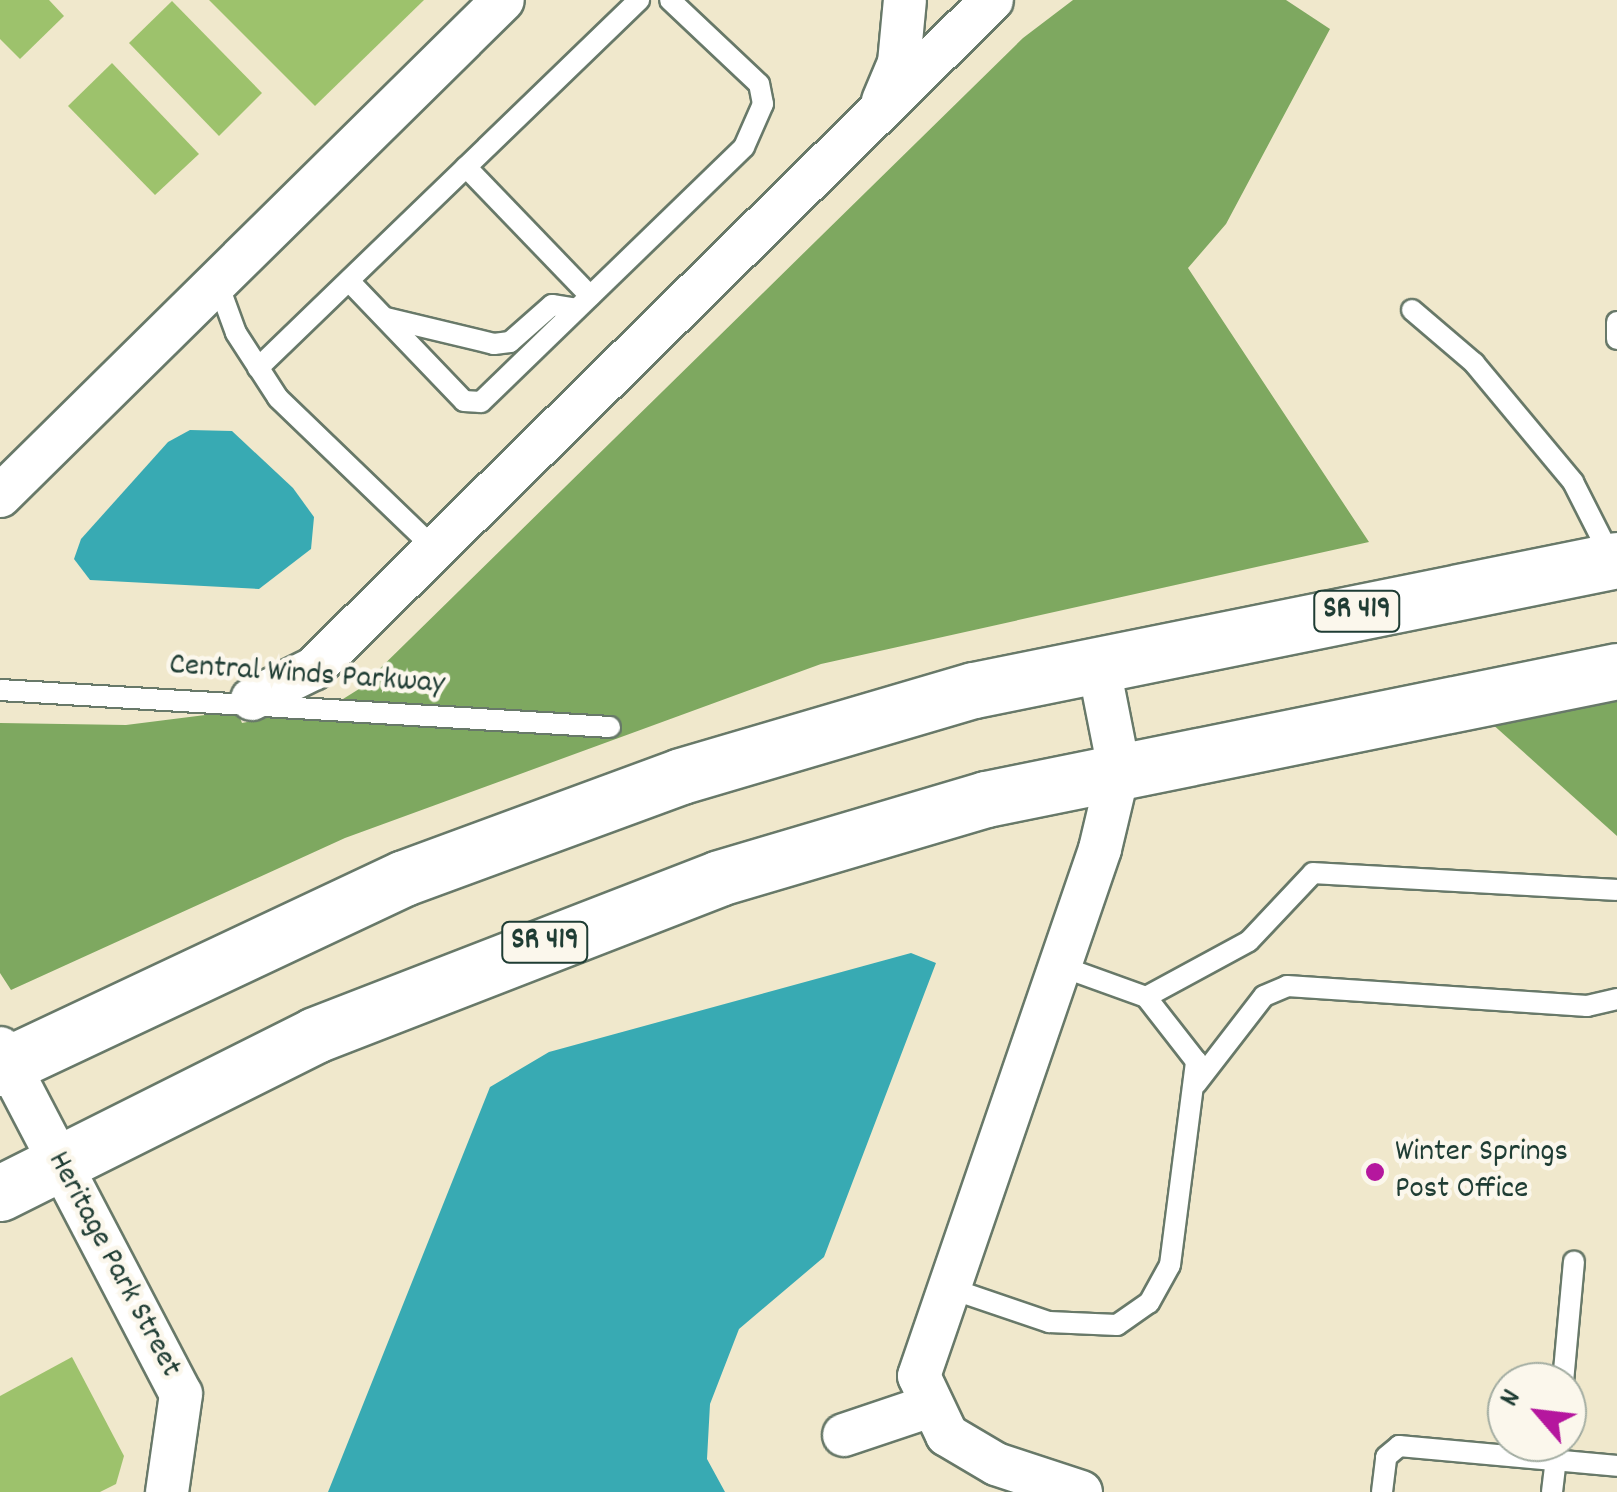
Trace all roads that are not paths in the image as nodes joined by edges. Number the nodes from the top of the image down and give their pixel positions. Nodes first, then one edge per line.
1 (503, 0) edge
2 (639, 0) edge
3 (670, 0) edge
4 (905, 0) edge
5 (992, 0) edge
6 (879, 110) junction
7 (466, 167) junction
8 (216, 279) junction
9 (349, 280) junction
10 (584, 302) junction
11 (1412, 310) dead end
12 (383, 317) junction
13 (1617, 322) edge
14 (1617, 339) edge
15 (258, 368) junction
16 (0, 496) edge
17 (434, 549) junction
18 (1615, 560) edge
19 (1098, 662) junction
20 (1617, 672) edge
21 (0, 690) edge
22 (252, 699) junction
23 (610, 727) dead end
24 (1119, 768) junction
25 (1617, 890) edge
26 (1056, 965) junction
27 (1146, 997) junction
28 (1617, 999) edge
29 (2, 1060) edge
30 (1192, 1090) junction
31 (58, 1161) junction
32 (0, 1193) edge
33 (1574, 1262) dead end
34 (944, 1287) junction
35 (1566, 1362) edge
36 (927, 1406) junction
37 (844, 1435) dead end
38 (1487, 1449) edge
39 (1587, 1458) edge
40 (1556, 1462) edge
41 (1617, 1466) edge
42 (167, 1492) edge
43 (1081, 1492) edge
44 (1382, 1492) edge
45 (1552, 1492) edge

1 - 8 street
2 - 7 lane
3 - 10 lane
4 - 6 street
5 - 6 street
6 - 17 street
7 - 9 lane
7 - 10 lane
8 - 15 lane
8 - 16 street
9 - 12 lane
9 - 15 lane
10 - 12 lane
10 - 12 lane
11 - 18 lane
13 - 14 lane
15 - 17 lane
17 - 22 street
18 - 19 main road, SR 419
19 - 24 street
19 - 29 main road, SR 419
20 - 24 main road, SR 419
21 - 22 lane, Central Winds Parkway
22 - 23 lane, Central Winds Parkway
24 - 26 street
24 - 31 main road, SR 419
25 - 27 lane
26 - 27 lane
26 - 34 street
27 - 30 lane
28 - 30 lane
29 - 31 street, Heritage Park Street
30 - 34 lane
31 - 32 main road, SR 419
31 - 42 street, Heritage Park Street
33 - 35 lane
34 - 36 street
36 - 37 street
36 - 43 street
38 - 44 lane
39 - 41 lane
40 - 45 lane

